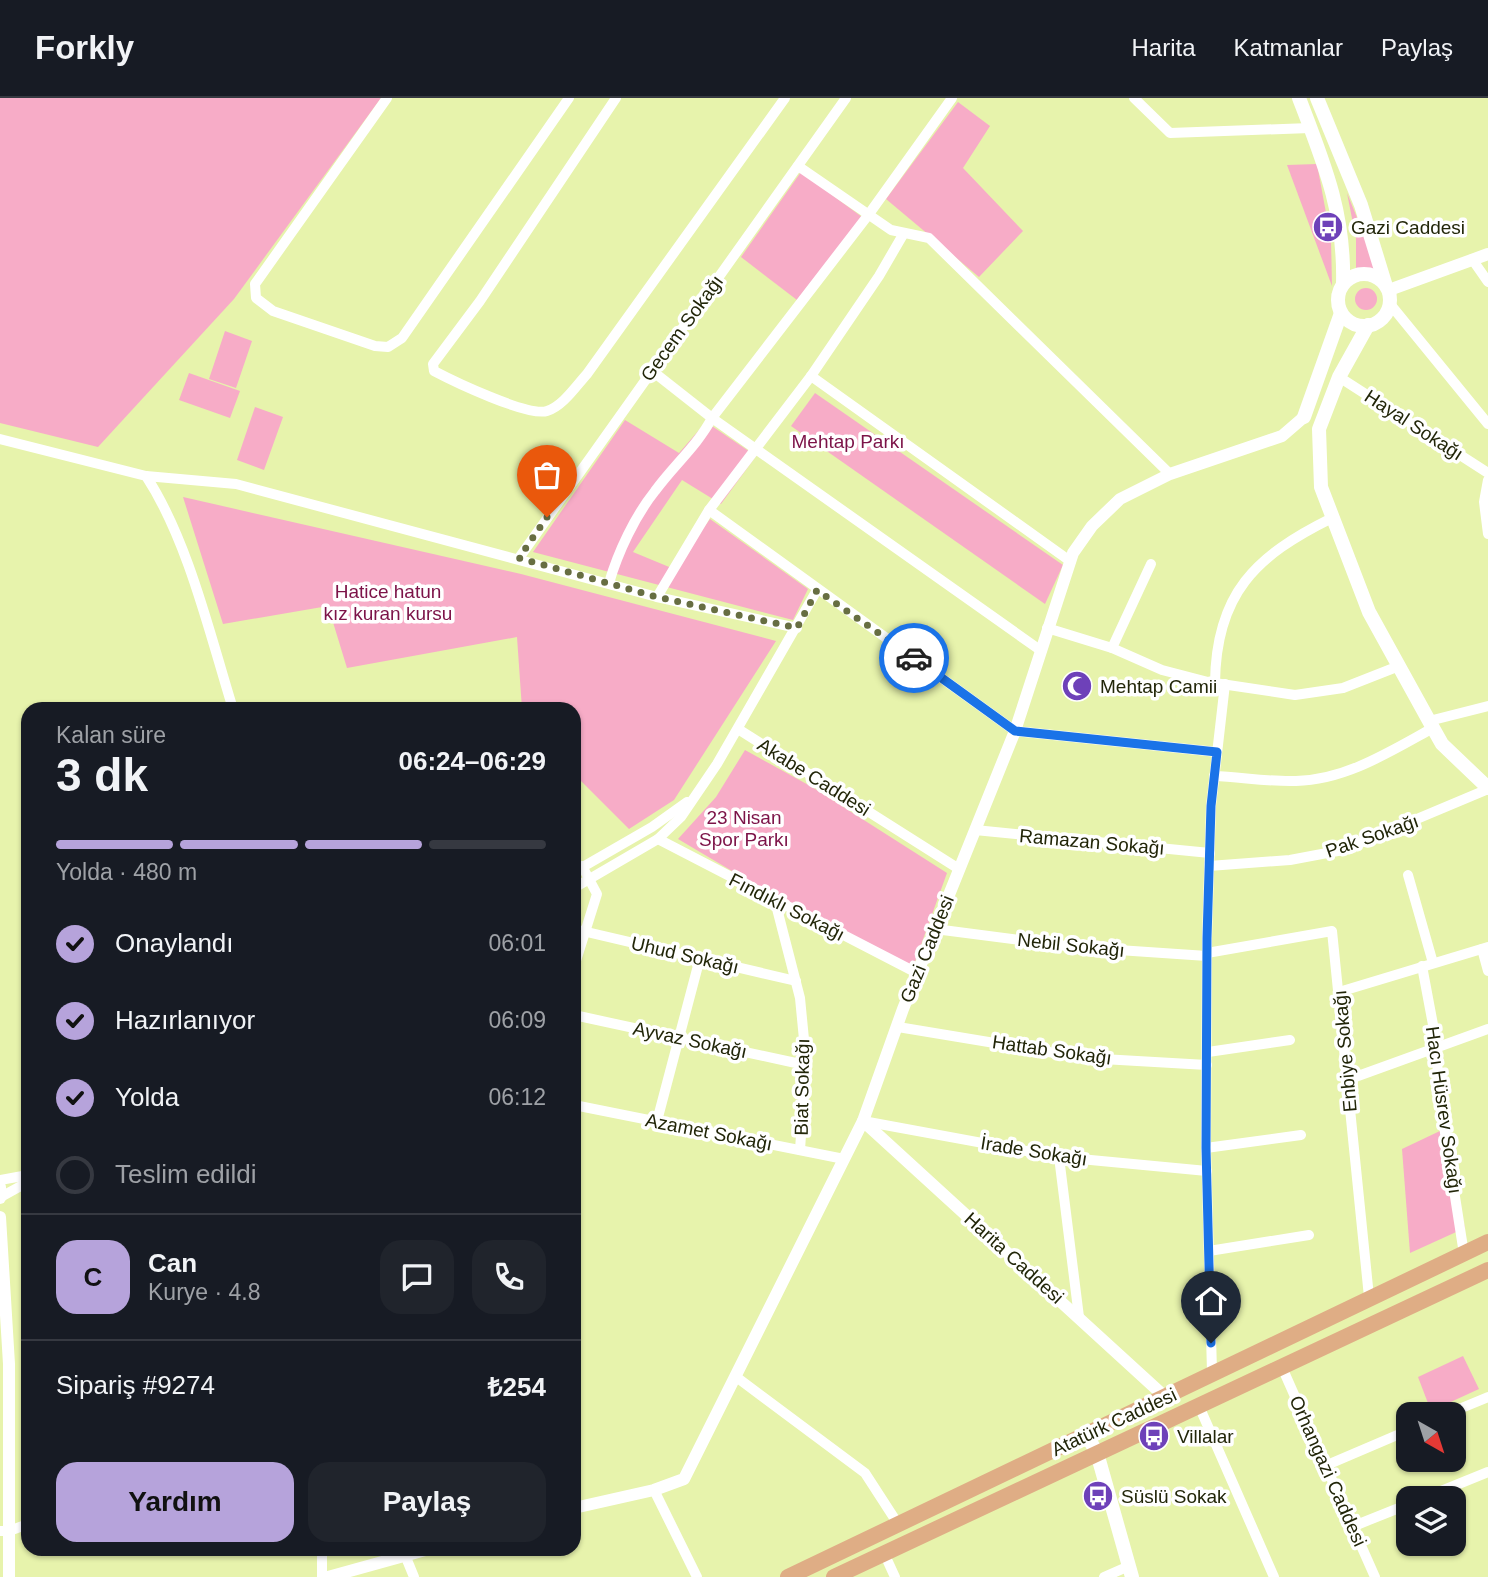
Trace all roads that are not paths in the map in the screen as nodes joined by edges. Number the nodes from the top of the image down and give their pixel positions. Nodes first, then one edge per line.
1 (387, 98) edge
2 (569, 98) edge
3 (616, 98) edge
4 (785, 98) edge
5 (846, 98) edge
6 (952, 98) edge
7 (1134, 98) edge
8 (1299, 98) edge
9 (1317, 98) edge
10 (1325, 122) junction
11 (1310, 128) junction
12 (798, 166) junction
13 (869, 214) junction
14 (904, 233) junction
15 (1488, 254) edge
16 (1472, 259) junction
17 (1488, 282) edge
18 (1343, 284) junction
19 (1388, 292) junction
20 (1341, 313) junction
21 (1368, 326) junction
22 (651, 370) junction
23 (811, 376) junction
24 (1339, 377) junction
25 (1304, 417) junction
26 (712, 418) junction
27 (1488, 424) edge
28 (0, 439) edge
29 (756, 449) junction
30 (1488, 473) edge
31 (1170, 474) junction
32 (146, 476) junction
33 (1488, 480) edge
34 (709, 510) junction
35 (1332, 518) junction
36 (1488, 534) edge
37 (519, 558) junction
38 (1070, 561) junction
39 (1151, 564) dead end
40 (609, 583) junction
41 (817, 590) junction
42 (657, 597) junction
43 (797, 628) junction
44 (1047, 628) junction
45 (1112, 648) junction
46 (1040, 649) junction
47 (1399, 667) junction
48 (1220, 683) junction
49 (231, 702) edge
50 (1488, 706) edge
51 (1431, 725) junction
52 (737, 729) junction
53 (1015, 731) junction
54 (1217, 752) junction
55 (1214, 776) junction
56 (1488, 789) edge
57 (693, 797) junction
58 (975, 830) junction
59 (658, 839) junction
60 (1210, 853) junction
61 (1209, 866) junction
62 (581, 867) edge
63 (959, 869) junction
64 (581, 872) edge
65 (1408, 874) dead end
66 (590, 879) junction
67 (581, 884) edge
68 (775, 901) junction
69 (935, 929) junction
70 (581, 931) edge
71 (585, 932) junction
72 (581, 945) edge
73 (1485, 948) edge
74 (1207, 955) junction
75 (699, 958) junction
76 (1433, 963) junction
77 (1422, 966) junction
78 (1488, 971) edge
79 (917, 974) junction
80 (796, 981) junction
81 (1339, 992) junction
82 (581, 1016) edge
83 (898, 1027) junction
84 (1488, 1029) edge
85 (677, 1037) junction
86 (1290, 1040) dead end
87 (1437, 1046) junction
88 (1208, 1052) junction
89 (805, 1065) junction
90 (1207, 1065) junction
91 (1348, 1080) junction
92 (581, 1106) edge
93 (657, 1121) junction
94 (863, 1121) junction
95 (1301, 1135) dead end
96 (1206, 1148) junction
97 (800, 1150) junction
98 (1059, 1157) junction
99 (844, 1159) junction
100 (1207, 1171) junction
101 (21, 1176) edge
102 (0, 1180) edge
103 (21, 1186) edge
104 (0, 1187) edge
105 (0, 1198) edge
106 (0, 1217) edge
107 (1309, 1235) dead end
108 (1488, 1242) edge
109 (1209, 1251) junction
110 (1465, 1254) junction
111 (1488, 1270) edge
112 (1369, 1297) junction
113 (1079, 1317) junction
114 (1281, 1365) junction
115 (1212, 1372) junction
116 (735, 1376) junction
117 (1164, 1396) junction
118 (1488, 1397) edge
119 (1199, 1406) junction
120 (1466, 1406) edge
121 (1086, 1434) junction
122 (1396, 1436) edge
123 (1097, 1453) junction
124 (1327, 1465) junction
125 (1488, 1472) edge
126 (1454, 1486) edge
127 (654, 1490) junction
128 (581, 1506) edge
129 (1396, 1509) edge
130 (898, 1524) junction
131 (1354, 1526) junction
132 (5, 1531) edge
133 (884, 1553) junction
134 (322, 1556) edge
135 (402, 1556) edge
136 (405, 1556) edge
137 (1130, 1571) edge
138 (9, 1577) edge
139 (322, 1577) edge
140 (328, 1577) edge
141 (414, 1577) edge
142 (697, 1577) edge
143 (788, 1577) edge
144 (834, 1577) edge
145 (895, 1577) edge
146 (1104, 1577) edge
147 (1274, 1577) edge
148 (1375, 1577) edge

1 - 2 street
3 - 4 street
5 - 12 street, Gecem Sokağı
6 - 13 street
7 - 11 street
8 - 11 main road
9 - 10 main road
10 - 11 main road
10 - 19 main road
11 - 18 main road
12 - 13 street
12 - 22 street, Gecem Sokağı
13 - 14 street
13 - 26 street
14 - 23 street
14 - 31 street
15 - 16 street
16 - 17 street
16 - 19 street
18 - 19 main road
18 - 20 main road
19 - 21 main road
19 - 27 street
20 - 21 main road
20 - 25 main road
21 - 24 main road
22 - 26 street
22 - 37 street, Gecem Sokağı
23 - 29 street
23 - 38 street
24 - 25 main road
24 - 30 street, Hayal Sokağı
24 - 35 main road
25 - 31 street, Gazi Caddesi
26 - 29 street
26 - 40 street
28 - 32 street
29 - 34 street
29 - 46 street
31 - 38 street, Gazi Caddesi
32 - 37 street
32 - 49 street
33 - 36 street
34 - 41 street
34 - 42 street
35 - 47 main road
35 - 48 street
37 - 40 street
38 - 44 street, Gazi Caddesi
39 - 45 street
40 - 42 street
41 - 43 street
41 - 53 street
42 - 43 street
43 - 52 street
44 - 45 street
44 - 46 street, Gazi Caddesi
45 - 48 street
46 - 53 street, Gazi Caddesi
47 - 48 street
47 - 51 main road
48 - 54 street
50 - 51 street
51 - 55 street
51 - 56 main road
52 - 57 street, Akabe Caddesi
52 - 63 street, Akabe Caddesi
53 - 54 street
53 - 58 street, Gazi Caddesi
54 - 55 street
55 - 60 street
56 - 61 street, Pak Sokağı
57 - 59 street, Akabe Caddesi
57 - 62 street, Akabe Caddesi
58 - 60 street, Ramazan Sokağı
58 - 63 street, Gazi Caddesi
59 - 66 street, Akabe Caddesi
59 - 68 street, Fındıklı Sokağı
60 - 61 street
61 - 74 street
63 - 69 street, Gazi Caddesi
64 - 66 street
65 - 76 street
66 - 67 street, Akabe Caddesi
66 - 71 street
68 - 79 street, Fındıklı Sokağı
68 - 80 street, Biat Sokağı
69 - 74 street, Nebil Sokağı
69 - 79 street, Gazi Caddesi
70 - 71 street, Uhud Sokağı
71 - 72 street
71 - 75 street, Uhud Sokağı
73 - 76 street
73 - 78 street
74 - 81 street, Enbiye Sokağı
74 - 88 street
75 - 80 street, Uhud Sokağı
75 - 85 street
76 - 77 street
77 - 81 street
77 - 87 street, Hacı Hüsrev Sokağı
79 - 83 street, Gazi Caddesi
80 - 89 street, Biat Sokağı
81 - 91 street, Enbiye Sokağı
82 - 85 street, Ayvaz Sokağı
83 - 90 street, Hattab Sokağı
83 - 94 street, Gazi Caddesi
84 - 87 street
85 - 89 street, Ayvaz Sokağı
85 - 93 street
86 - 88 street
87 - 91 street
87 - 110 street, Hacı Hüsrev Sokağı
88 - 90 street
89 - 97 street, Biat Sokağı
90 - 96 street
91 - 112 street, Enbiye Sokağı
92 - 93 street, Azamet Sokağı
93 - 97 street, Azamet Sokağı
94 - 98 street, İrade Sokağı
94 - 99 street, Gazi Caddesi
94 - 113 street, Harita Caddesi
95 - 96 street
96 - 100 street
97 - 99 street, Azamet Sokağı
98 - 100 street, İrade Sokağı
98 - 113 street
99 - 116 street, Gazi Caddesi
100 - 109 street
101 - 102 street
103 - 105 street
104 - 105 street
106 - 132 street
107 - 109 street
108 - 110 main road, Atatürk Caddesi
109 - 115 street
110 - 112 main road, Atatürk Caddesi
111 - 114 main road, Atatürk Caddesi
112 - 115 main road, Atatürk Caddesi
113 - 117 street, Harita Caddesi
114 - 119 main road, Atatürk Caddesi
114 - 124 street, Orhangazi Caddesi
115 - 117 main road, Atatürk Caddesi
116 - 127 street, Gazi Caddesi
116 - 130 street
117 - 121 main road, Atatürk Caddesi
118 - 120 street
119 - 123 main road, Atatürk Caddesi
119 - 147 street
121 - 123 main road
121 - 130 main road, Atatürk Caddesi
122 - 124 street
123 - 133 main road, Atatürk Caddesi
123 - 137 main road
124 - 131 street, Orhangazi Caddesi
125 - 126 street
127 - 128 street, Gazi Caddesi
127 - 142 street
129 - 131 street
130 - 143 main road, Atatürk Caddesi
131 - 148 street, Orhangazi Caddesi
132 - 138 street
133 - 144 main road, Atatürk Caddesi
133 - 145 street
134 - 139 street
135 - 140 street
136 - 141 street
137 - 146 street

